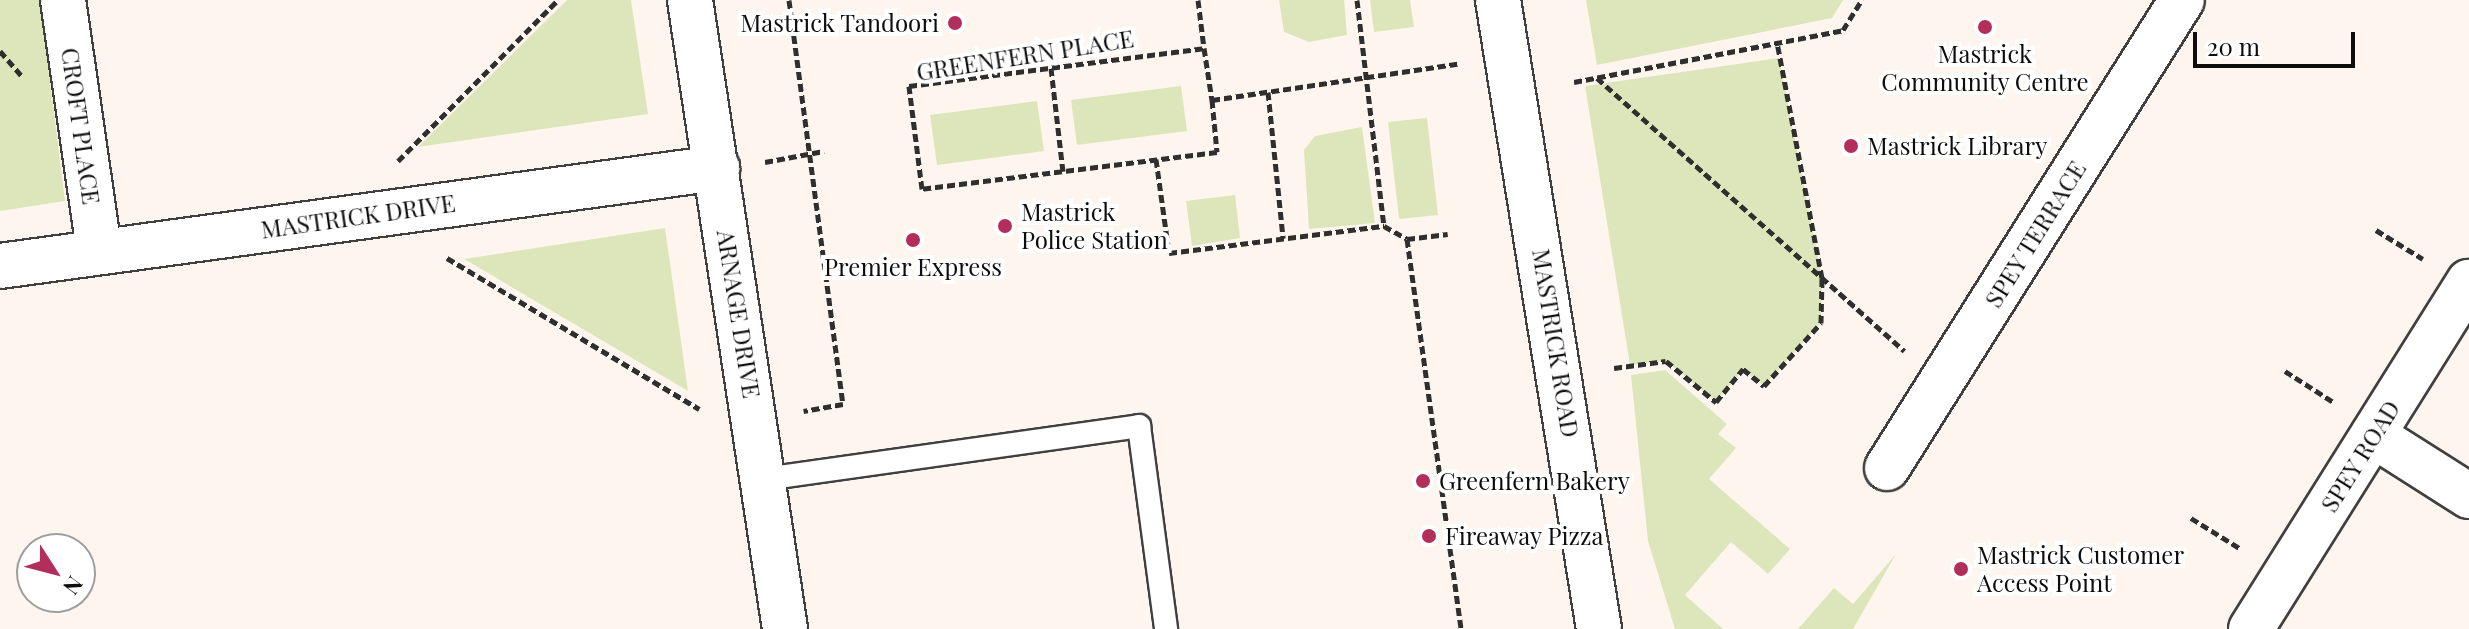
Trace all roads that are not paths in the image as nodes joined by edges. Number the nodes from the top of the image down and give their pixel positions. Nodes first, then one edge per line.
1 (63, 0) edge
2 (690, 0) edge
3 (1498, 0) edge
4 (2182, 0) edge
5 (717, 168) junction
6 (99, 251) junction
7 (0, 266) edge
8 (2469, 282) edge
9 (2362, 424) junction
10 (1887, 468) dead end
11 (764, 479) junction
12 (2469, 496) edge
13 (785, 629) edge
14 (1166, 629) edge
15 (1599, 629) edge
16 (2251, 629) edge

1 - 6 street, CROFT PLACE
2 - 5 street, ARNAGE DRIVE
3 - 15 street, MASTRICK ROAD
4 - 10 street, SPEY TERRACE
5 - 6 street, MASTRICK DRIVE
5 - 11 street, ARNAGE DRIVE
6 - 7 street, MASTRICK DRIVE
8 - 9 street, SPEY ROAD
9 - 12 street
9 - 16 street, SPEY ROAD
11 - 13 street, ARNAGE DRIVE
11 - 14 lane

